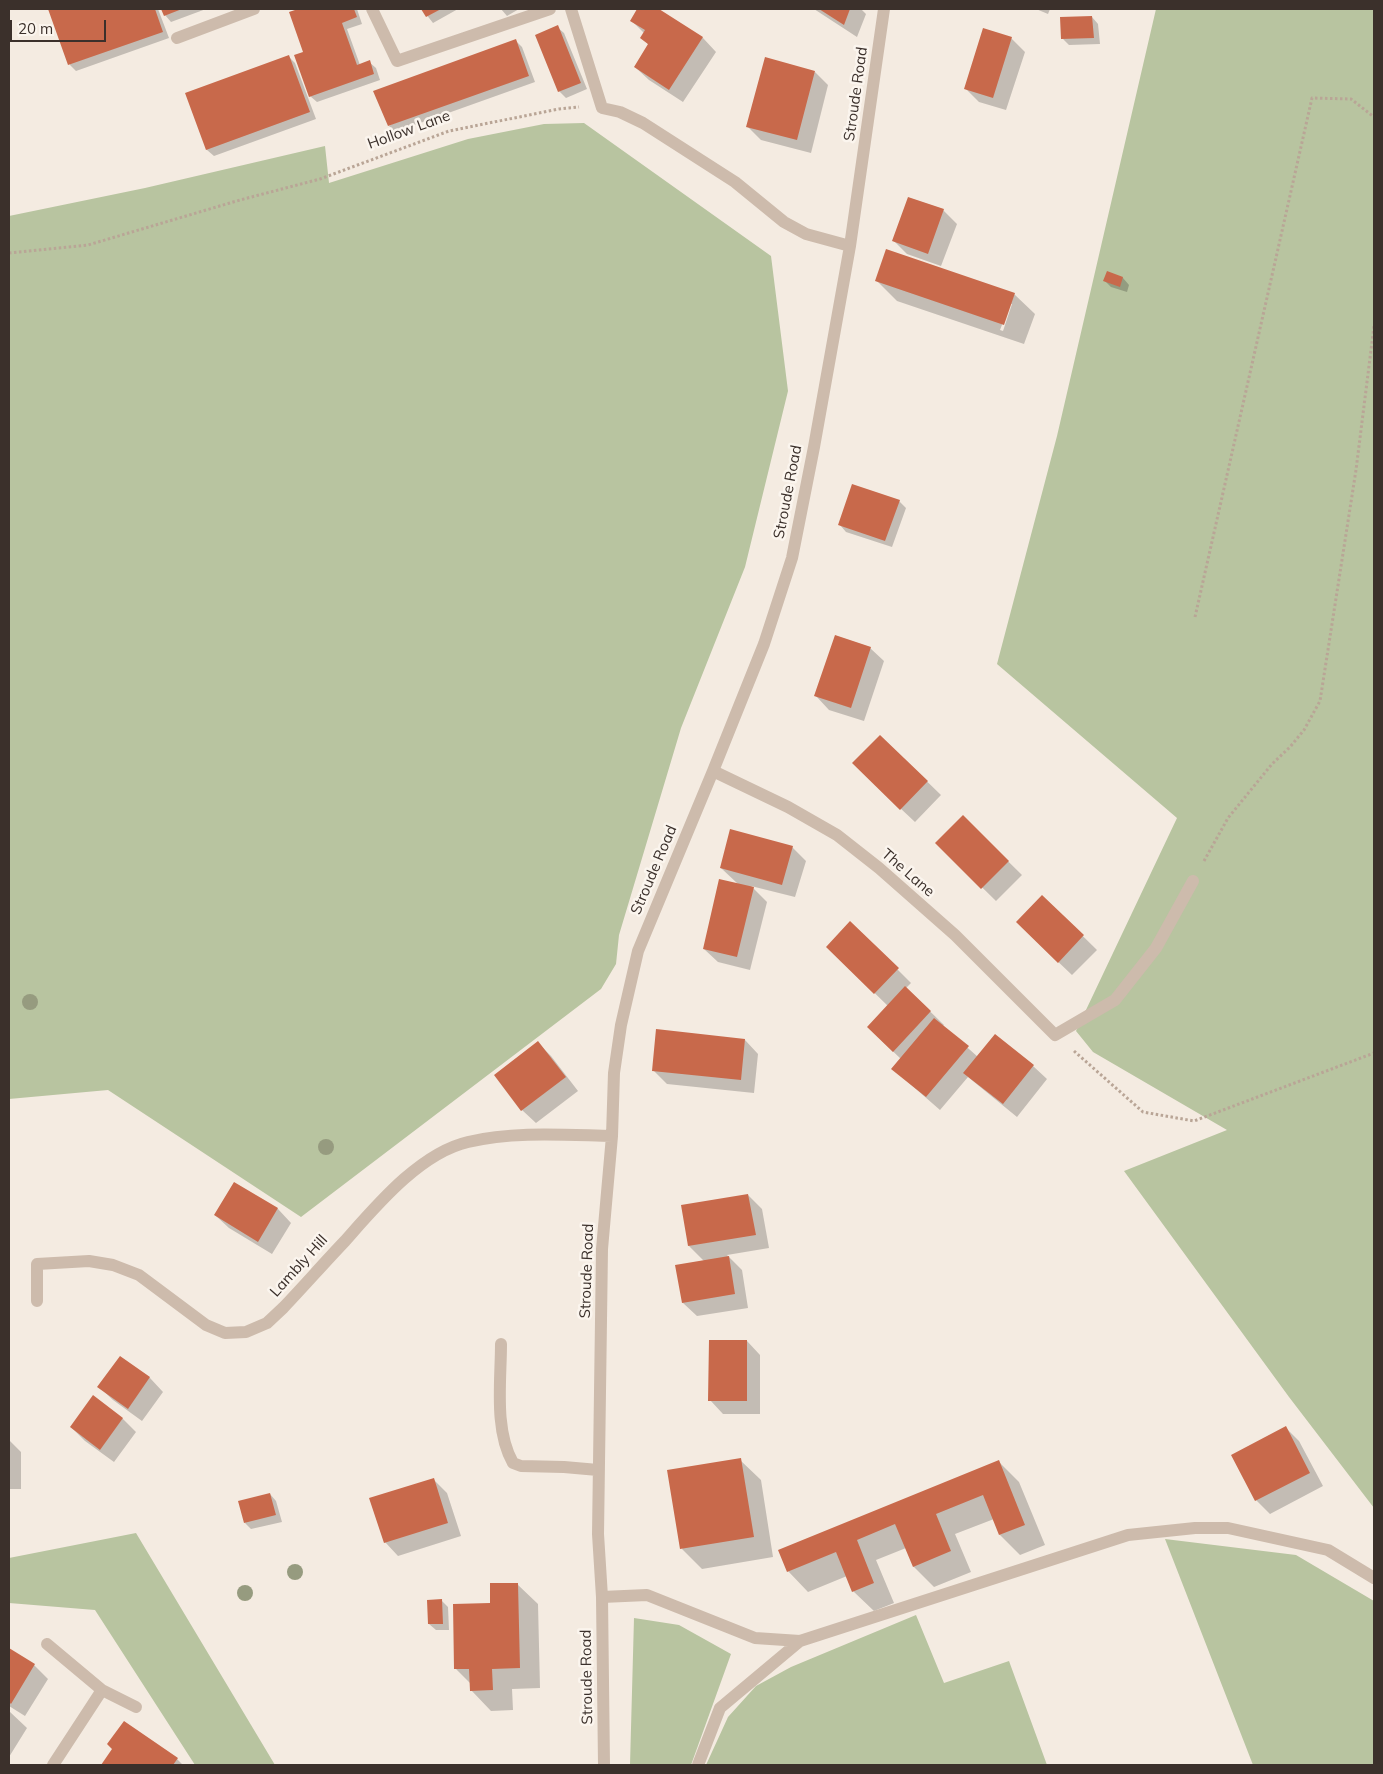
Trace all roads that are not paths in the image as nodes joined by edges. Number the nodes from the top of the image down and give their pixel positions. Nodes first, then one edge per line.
1 (254, 9) edge
2 (372, 9) edge
3 (550, 9) edge
4 (571, 9) edge
5 (884, 9) edge
6 (177, 38) dead end
7 (850, 246) junction
8 (713, 771) junction
9 (1193, 882) road end
10 (612, 1136) junction
11 (36, 1301) dead end
12 (501, 1344) dead end
13 (598, 1470) junction
14 (1374, 1578) edge
15 (602, 1597) junction
16 (800, 1641) junction
17 (46, 1644) dead end
18 (102, 1690) junction
19 (136, 1707) dead end
20 (53, 1765) edge
21 (604, 1765) edge
22 (698, 1765) edge

1 - 6 street
2 - 3 street
4 - 7 street
5 - 7 street, Stroude Road
7 - 8 street, Stroude Road
8 - 9 street, The Lane
8 - 10 street, Stroude Road
10 - 11 street, Lambly Hill
10 - 13 street, Stroude Road
12 - 13 street
13 - 15 street, Stroude Road
14 - 16 street
15 - 16 street
15 - 21 street, Stroude Road
16 - 22 street
17 - 18 street
18 - 19 street
18 - 20 street

